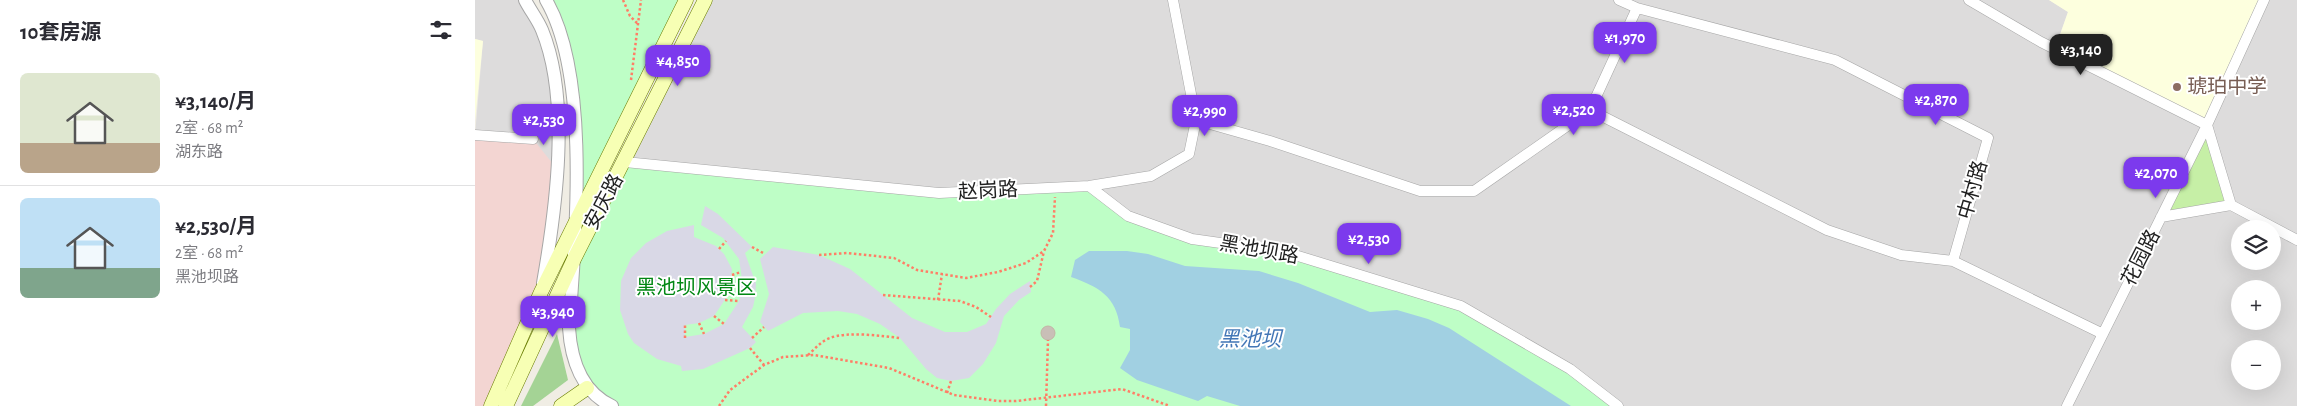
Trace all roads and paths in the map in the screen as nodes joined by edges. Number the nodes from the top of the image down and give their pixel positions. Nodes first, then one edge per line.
1 (525, 0) edge
2 (623, 0) edge
3 (641, 0) edge
4 (686, 0) edge
5 (705, 0) edge
6 (1173, 0) edge
7 (1619, 0) edge
8 (1969, 0) edge
9 (2264, 0) edge
10 (549, 5) edge
11 (1637, 8) junction
12 (637, 23) junction
13 (631, 83) dead end
14 (1590, 110) junction
15 (1196, 120) junction
16 (2207, 125) junction
17 (475, 134) edge
18 (533, 139) dead end
19 (625, 162) junction
20 (1089, 186) junction
21 (1056, 188) junction
22 (2231, 206) junction
23 (2161, 217) junction
24 (575, 227) junction
25 (2297, 240) edge
26 (726, 241) dead end
27 (752, 247) dead end
28 (719, 249) dead end
29 (1044, 251) junction
30 (765, 254) dead end
31 (819, 255) dead end
32 (574, 259) junction
33 (1953, 261) junction
34 (741, 272) dead end
35 (942, 274) junction
36 (732, 275) dead end
37 (1030, 287) dead end
38 (541, 292) junction
39 (883, 295) dead end
40 (725, 300) dead end
41 (938, 300) junction
42 (739, 301) dead end
43 (714, 316) dead end
44 (991, 317) dead end
45 (699, 322) dead end
46 (685, 324) dead end
47 (724, 324) dead end
48 (764, 327) dead end
49 (704, 334) dead end
50 (2103, 334) junction
51 (685, 338) dead end
52 (752, 338) dead end
53 (900, 338) dead end
54 (1047, 340) dead end
55 (750, 348) dead end
56 (807, 355) junction
57 (764, 365) junction
58 (951, 381) dead end
59 (587, 388) junction
60 (947, 393) junction
61 (491, 406) edge
62 (506, 406) edge
63 (561, 406) edge
64 (612, 406) edge
65 (719, 406) edge
66 (1046, 406) edge
67 (1170, 406) edge
68 (1617, 406) edge
69 (2067, 406) edge

1 - 38 street
2 - 12 path
3 - 12 path
4 - 24 main road, 安庆路
5 - 19 main road, 安庆路
6 - 15 street, 赵岗路
7 - 11 street, 中村路
8 - 16 street
9 - 16 street, 花园路
10 - 24 street
11 - 14 street
11 - 33 street, 中村路
12 - 13 path
14 - 15 street
14 - 33 street
15 - 20 street, 赵岗路
16 - 22 street
16 - 23 street, 花园路
17 - 18 street
19 - 21 street, 赵岗路
19 - 32 main road, 安庆路
20 - 21 street, 赵岗路
20 - 68 street, 黑池坝路
21 - 29 path
22 - 23 street
22 - 25 street
23 - 50 street, 花园路
24 - 32 street
24 - 38 main road, 安庆路
26 - 28 path
27 - 30 path
29 - 35 path
29 - 37 path
31 - 35 path
32 - 59 street
32 - 62 main road, 安庆路
33 - 50 street
34 - 36 path
35 - 41 path
38 - 61 main road, 安庆路
39 - 41 path
40 - 42 path
41 - 44 path
43 - 47 path
45 - 49 path
46 - 51 path
48 - 52 path
50 - 69 street, 花园路
53 - 56 path
54 - 66 path, bridge
55 - 57 path
56 - 57 path
56 - 60 path
57 - 65 path
58 - 60 path
59 - 63 main road
59 - 64 street
60 - 67 path

